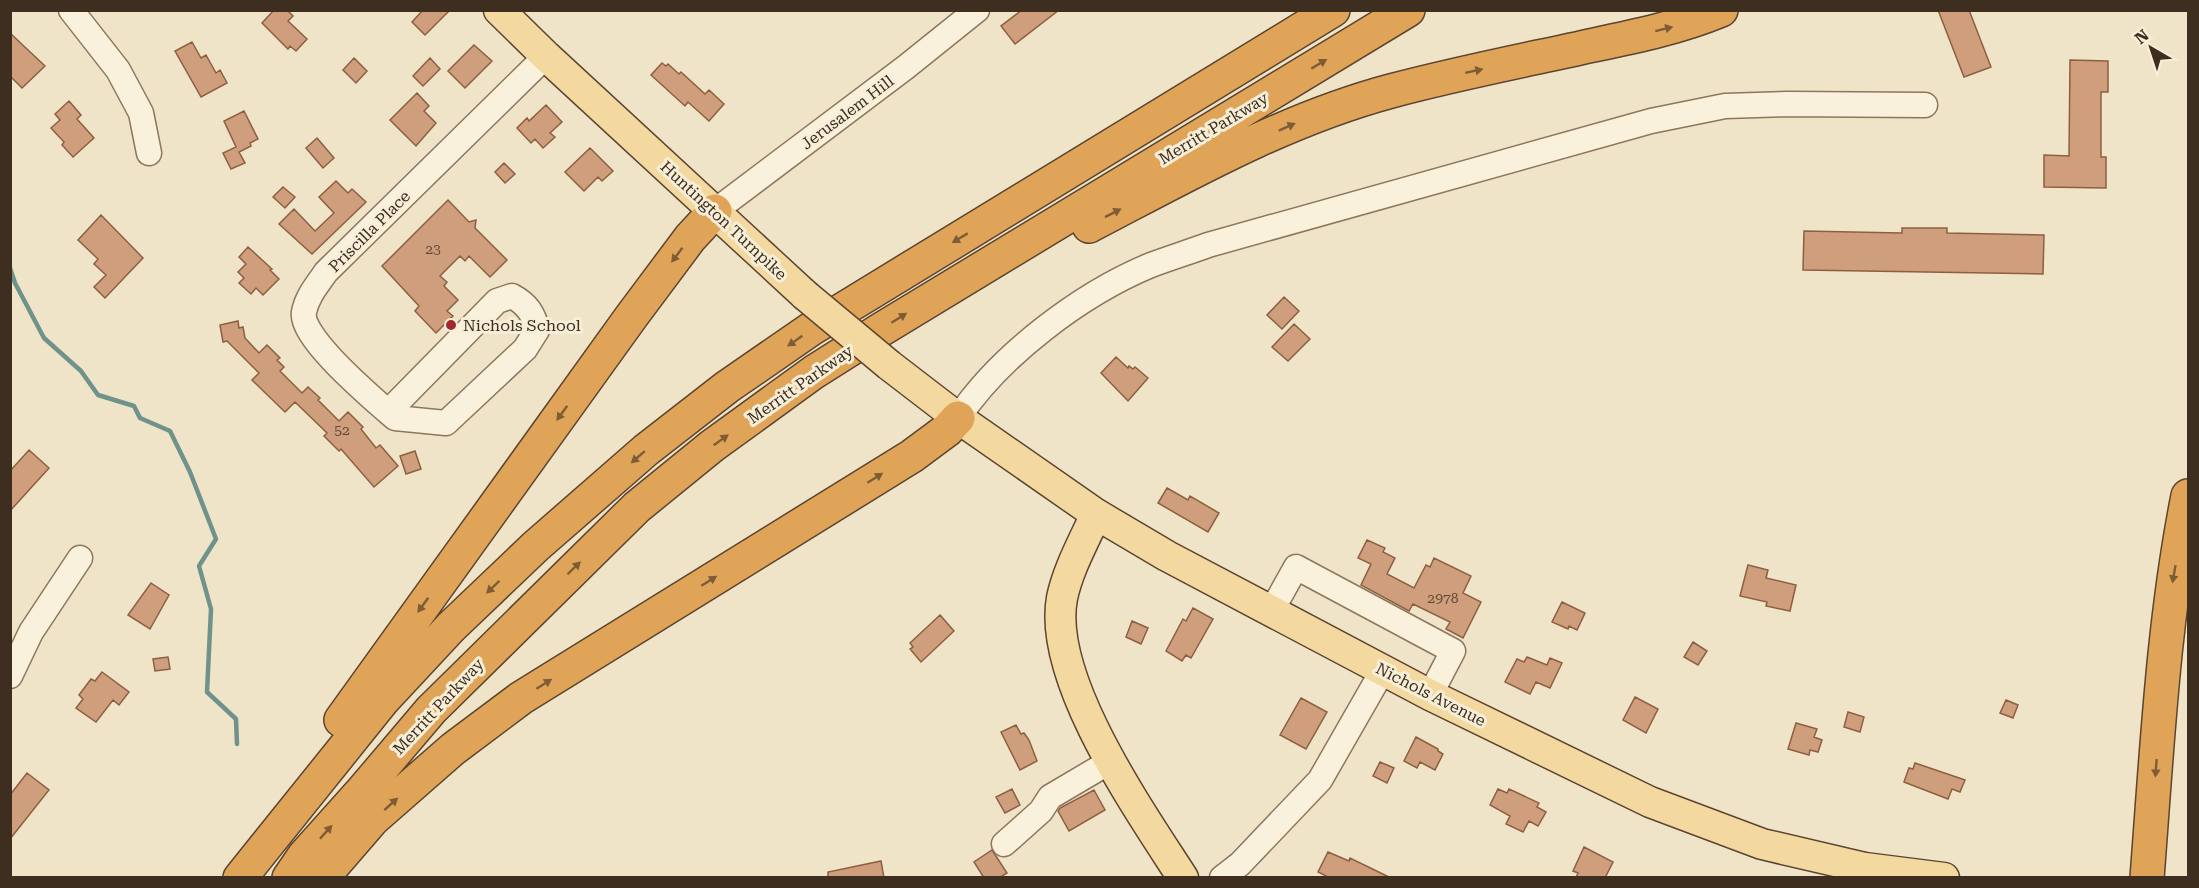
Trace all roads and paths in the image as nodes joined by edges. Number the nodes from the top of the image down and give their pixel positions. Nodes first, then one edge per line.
1 (71, 10) edge
2 (499, 10) edge
3 (977, 10) edge
4 (1298, 10) edge
5 (1333, 10) edge
6 (1408, 10) edge
7 (1721, 10) edge
8 (546, 56) junction
9 (1925, 105) dead end
10 (149, 153) dead end
11 (715, 212) junction
12 (995, 217) junction
13 (945, 290) junction
14 (391, 415) junction
15 (958, 418) junction
16 (2188, 496) edge
17 (1096, 514) junction
18 (80, 558) dead end
19 (1271, 612) junction
20 (1383, 670) junction
21 (10, 676) edge
22 (1430, 695) junction
23 (1111, 761) junction
24 (1004, 844) dead end
25 (235, 878) edge
26 (240, 878) edge
27 (289, 878) edge
28 (322, 878) edge
29 (1183, 878) edge
30 (1222, 878) edge
31 (1944, 878) edge
32 (2147, 878) edge

1 - 10 street
2 - 8 main road, Huntington Turnpike
3 - 11 street, Jerusalem Hill
4 - 12 highway
5 - 12 highway
13 -> 6 highway, Merritt Parkway
13 -> 7 highway
8 - 11 main road, Huntington Turnpike
8 - 14 street, Priscilla Place
9 - 15 street
11 - 15 main road, Huntington Turnpike, bridge
11 -> 25 highway
12 -> 26 highway
27 -> 13 highway, Merritt Parkway
14 - 14 street
15 - 17 main road, Nichols Avenue
28 -> 15 highway
16 -> 32 highway
17 - 19 main road, Nichols Avenue
17 - 23 main road
18 - 21 street
19 - 20 main road, Nichols Avenue
19 - 22 street
20 - 22 main road, Nichols Avenue
20 - 30 street
22 - 31 main road, Nichols Avenue
23 - 24 street
23 - 29 main road

